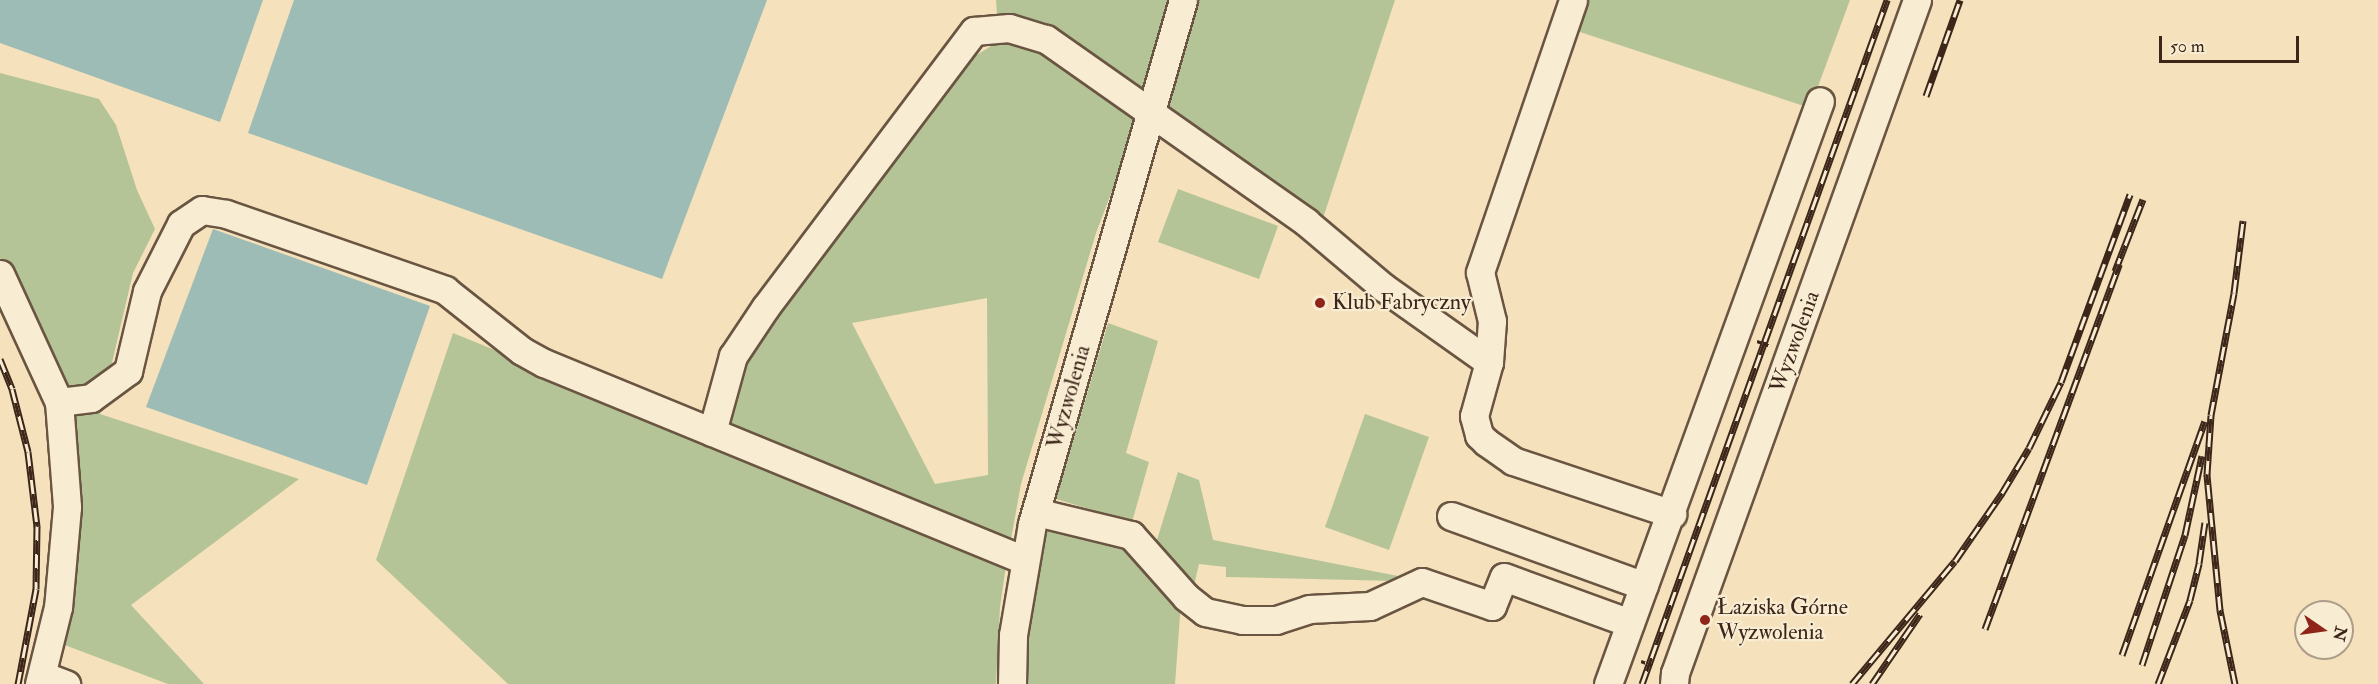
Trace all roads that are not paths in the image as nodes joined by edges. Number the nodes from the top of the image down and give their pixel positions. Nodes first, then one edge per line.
1 (1183, 0) edge
2 (1573, 0) edge
3 (1917, 0) edge
4 (1820, 101) dead end
5 (1151, 114) junction
6 (0, 273) edge
7 (1489, 362) junction
8 (59, 402) junction
9 (712, 432) junction
10 (1036, 512) junction
11 (1672, 514) junction
12 (1451, 516) dead end
13 (1024, 560) junction
14 (1644, 586) junction
15 (1630, 623) junction
16 (1675, 678) edge
17 (49, 681) edge
18 (1012, 684) edge
19 (1608, 684) edge

1 - 5 street, Wyzwolenia
2 - 7 street
3 - 16 street, Wyzwolenia
4 - 11 street
5 - 7 street
5 - 9 street
5 - 10 street, Wyzwolenia
6 - 8 street
7 - 11 street
8 - 9 street
8 - 17 street
9 - 13 street
10 - 13 street, Wyzwolenia
10 - 15 street
11 - 14 street
12 - 14 street
13 - 18 street, Wyzwolenia
14 - 15 street
15 - 19 street

